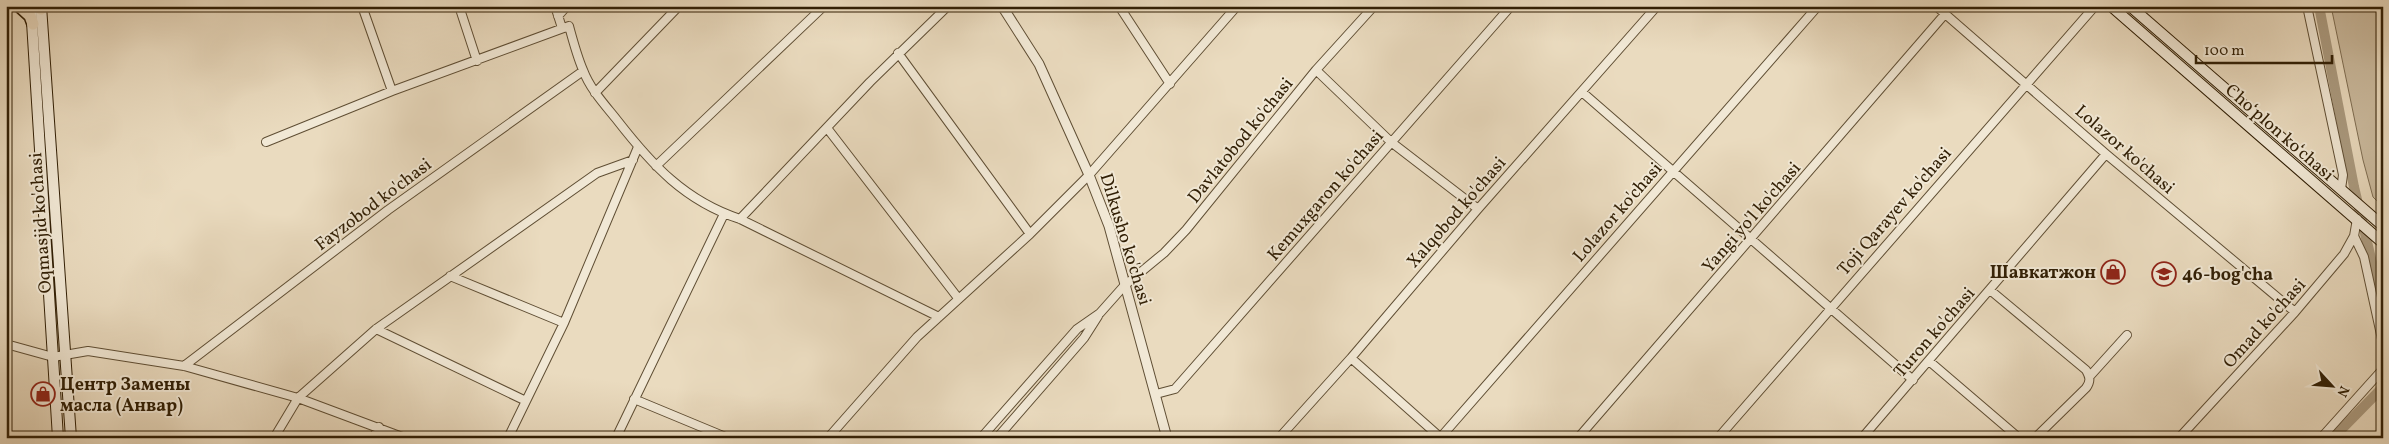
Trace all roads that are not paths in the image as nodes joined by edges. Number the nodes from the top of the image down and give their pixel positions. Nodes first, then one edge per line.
1 (19, 6) edge
2 (362, 6) edge
3 (459, 6) edge
4 (555, 6) edge
5 (567, 6) edge
6 (679, 6) edge
7 (824, 6) edge
8 (948, 6) edge
9 (1002, 6) edge
10 (1118, 6) edge
11 (1237, 6) edge
12 (1374, 6) edge
13 (1511, 6) edge
14 (1657, 6) edge
15 (1818, 6) edge
16 (1936, 6) edge
17 (2095, 6) edge
18 (2111, 6) edge
19 (2130, 6) edge
20 (2307, 6) edge
21 (39, 7) edge
22 (1945, 14) junction
23 (558, 16) junction
24 (33, 24) junction
25 (562, 28) junction
26 (898, 53) junction
27 (477, 61) junction
28 (1316, 70) junction
29 (583, 71) junction
30 (2026, 83) junction
31 (1170, 84) junction
32 (392, 91) junction
33 (1582, 92) junction
34 (595, 93) junction
35 (827, 128) junction
36 (266, 142) dead end
37 (1391, 142) junction
38 (638, 147) junction
39 (2106, 154) junction
40 (633, 160) junction
41 (656, 166) junction
42 (1672, 172) junction
43 (1090, 175) junction
44 (2343, 191) junction
45 (1478, 209) junction
46 (724, 214) junction
47 (740, 219) junction
48 (2359, 221) junction
49 (2383, 226) edge
50 (1030, 234) junction
51 (2354, 236) junction
52 (1751, 239) junction
53 (2380, 240) edge
54 (450, 276) junction
55 (1124, 286) junction
56 (1990, 290) junction
57 (958, 298) junction
58 (1829, 309) junction
59 (1100, 312) junction
60 (2295, 312) junction
61 (939, 317) junction
62 (564, 323) junction
63 (376, 329) junction
64 (2127, 335) dead end
65 (6, 344) edge
66 (2383, 344) edge
67 (66, 355) junction
68 (53, 357) junction
69 (1351, 358) junction
70 (1929, 362) junction
71 (184, 366) junction
72 (2383, 368) edge
73 (2090, 376) junction
74 (1913, 380) junction
75 (1156, 394) junction
76 (298, 398) junction
77 (634, 399) junction
78 (526, 401) junction
79 (379, 427) junction
80 (1866, 436) edge
81 (58, 438) edge
82 (71, 438) edge
83 (274, 438) edge
84 (373, 438) edge
85 (405, 438) edge
86 (508, 438) edge
87 (616, 438) edge
88 (728, 438) edge
89 (828, 438) edge
90 (980, 438) edge
91 (997, 438) edge
92 (1167, 438) edge
93 (1279, 438) edge
94 (1440, 438) edge
95 (1578, 438) edge
96 (1718, 438) edge
97 (2019, 438) edge
98 (2035, 438) edge
99 (2179, 438) edge
100 (2321, 438) edge

1 - 24 main road
2 - 32 street
3 - 27 street
4 - 23 street
5 - 23 street
6 - 34 street
7 - 41 street
8 - 26 street
9 - 43 street, Dilkusho ko'chasi
10 - 31 street
11 - 31 street
12 - 28 street, Davlatobod ko'chasi
13 - 37 street, Kemuxgaron ko'chasi
14 - 33 street, Xalqobod ko'chasi
15 - 42 street, Lolazor ko'chasi
16 - 22 street, Lolazor ko'chasi
17 - 30 street, Toji Qarayev ko'chasi
18 - 48 main road, Choʻplon koʻchasi
19 - 44 main road, Choʻplon koʻchasi
20 - 44 street
21 - 24 main road, Oqmasjid ko'chasi
21 - 67 main road, Oqmasjid ko'chasi
22 - 30 street, Lolazor ko'chasi
22 - 52 street, Yangi yo'l ko'chasi
23 - 25 street
24 - 68 main road, Oqmasjid ko'chasi
25 - 27 street
25 - 29 street
26 - 35 street
26 - 50 street
27 - 32 street
28 - 37 street
28 - 55 street, Davlatobod ko'chasi
29 - 34 street
29 - 71 street, Fayzobod ko'chasi
30 - 39 street, Lolazor ko'chasi
30 - 58 street, Toji Qarayev ko'chasi
31 - 43 street
32 - 36 street
33 - 42 street
33 - 45 street, Xalqobod ko'chasi
34 - 38 street
35 - 47 street
35 - 57 street
37 - 45 street
37 - 75 street, Kemuxgaron ko'chasi
38 - 40 street
38 - 41 street
39 - 56 street, Turon ko'chasi
39 - 60 street, Lolazor ko'chasi
40 - 54 street
40 - 62 street
41 - 46 street
42 - 52 street
42 - 94 street, Lolazor ko'chasi
43 - 50 street
43 - 55 street, Dilkusho ko'chasi
44 - 49 main road, Choʻplon koʻchasi
45 - 69 street, Xalqobod ko'chasi
46 - 47 street
46 - 77 street
47 - 61 street
48 - 51 street, Omad ko'chasi
48 - 53 main road, Choʻplon koʻchasi
50 - 57 street
51 - 60 street, Omad ko'chasi
51 - 66 street
52 - 58 street
52 - 95 street, Yangi yo'l ko'chasi
54 - 62 street
54 - 63 street
55 - 59 street, Davlatobod ko'chasi
55 - 75 street, Dilkusho ko'chasi
56 - 70 street, Turon ko'chasi
56 - 73 street
57 - 61 street
58 - 74 street
58 - 96 street, Toji Qarayev ko'chasi
59 - 90 street
59 - 91 street
60 - 99 street, Omad ko'chasi
61 - 89 street
62 - 78 street
63 - 76 street
63 - 78 street
64 - 73 street
65 - 68 street
67 - 68 street
67 - 71 street
67 - 82 main road, Oqmasjid ko'chasi
68 - 81 main road, Oqmasjid ko'chasi
69 - 93 street, Xalqobod ko'chasi
69 - 94 street
70 - 74 street, Turon ko'chasi
70 - 97 street
71 - 76 street
72 - 100 street
73 - 98 street
74 - 80 street, Turon ko'chasi
75 - 92 street, Dilkusho ko'chasi
76 - 79 street
76 - 83 street
77 - 87 street
77 - 88 street
78 - 86 street
79 - 84 street
79 - 85 street

